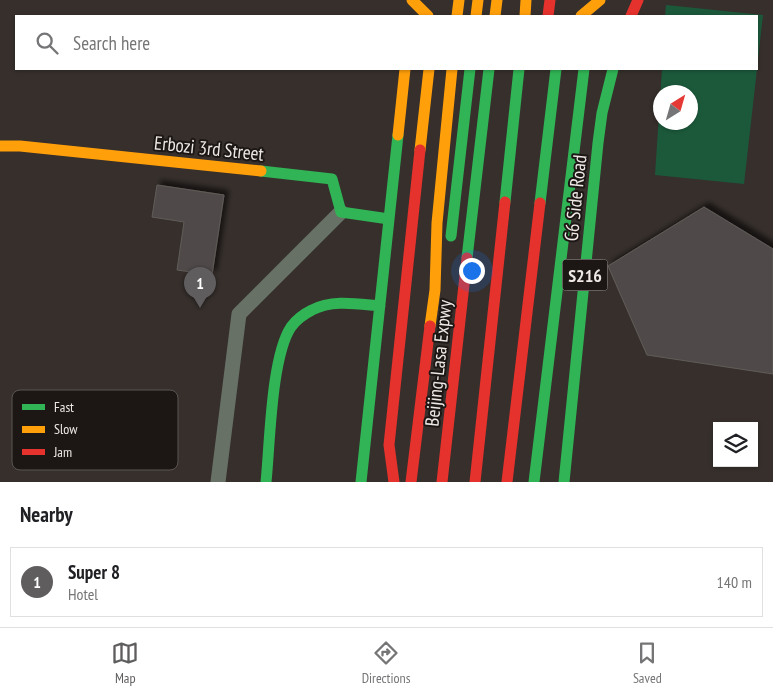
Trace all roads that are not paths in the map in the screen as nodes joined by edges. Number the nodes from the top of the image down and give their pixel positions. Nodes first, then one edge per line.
1 (412, 0) edge
2 (459, 0) edge
3 (478, 0) edge
4 (497, 0) edge
5 (526, 0) edge
6 (550, 0) edge
7 (592, 0) edge
8 (600, 0) edge
9 (638, 0) edge
10 (433, 14) edge
11 (411, 15) edge
12 (457, 15) edge
13 (476, 15) edge
14 (495, 15) edge
15 (524, 15) edge
16 (548, 15) edge
17 (582, 15) edge
18 (590, 15) edge
19 (631, 15) edge
20 (405, 70) edge
21 (429, 70) edge
22 (452, 70) edge
23 (470, 70) edge
24 (489, 70) edge
25 (519, 70) edge
26 (556, 70) edge
27 (584, 70) edge
28 (613, 70) edge
29 (0, 146) edge
30 (341, 212) junction
31 (389, 220) junction
32 (520, 273) dead end
33 (435, 290) junction
34 (380, 306) junction
35 (518, 387) junction
36 (389, 445) junction
37 (218, 482) edge
38 (266, 482) edge
39 (361, 482) edge
40 (381, 482) edge
41 (394, 482) edge
42 (411, 482) edge
43 (442, 482) edge
44 (475, 482) edge
45 (507, 482) edge
46 (534, 482) edge
47 (564, 482) edge

1 - 10 main road, bridge
1 - 11 main road
2 - 12 main road
3 - 13 main road
4 - 14 main road
5 - 15 main road
6 - 16 main road
7 - 18 main road, bridge
8 - 17 main road, bridge
9 - 19 main road
20 - 31 main road
21 - 36 main road
22 - 33 main road
23 - 33 main road
24 - 43 main road, Beijing-Lasa Expwy
25 - 44 main road
26 - 35 main road
27 - 46 main road
28 - 47 main road, G6 Side Road / S216
29 - 30 main road, Erbozi 3rd Street
30 - 31 main road
30 - 37 street
31 - 34 main road
32 - 35 main road
33 - 42 main road
34 - 38 main road
34 - 39 main road
35 - 45 main road
36 - 40 main road
36 - 41 main road

